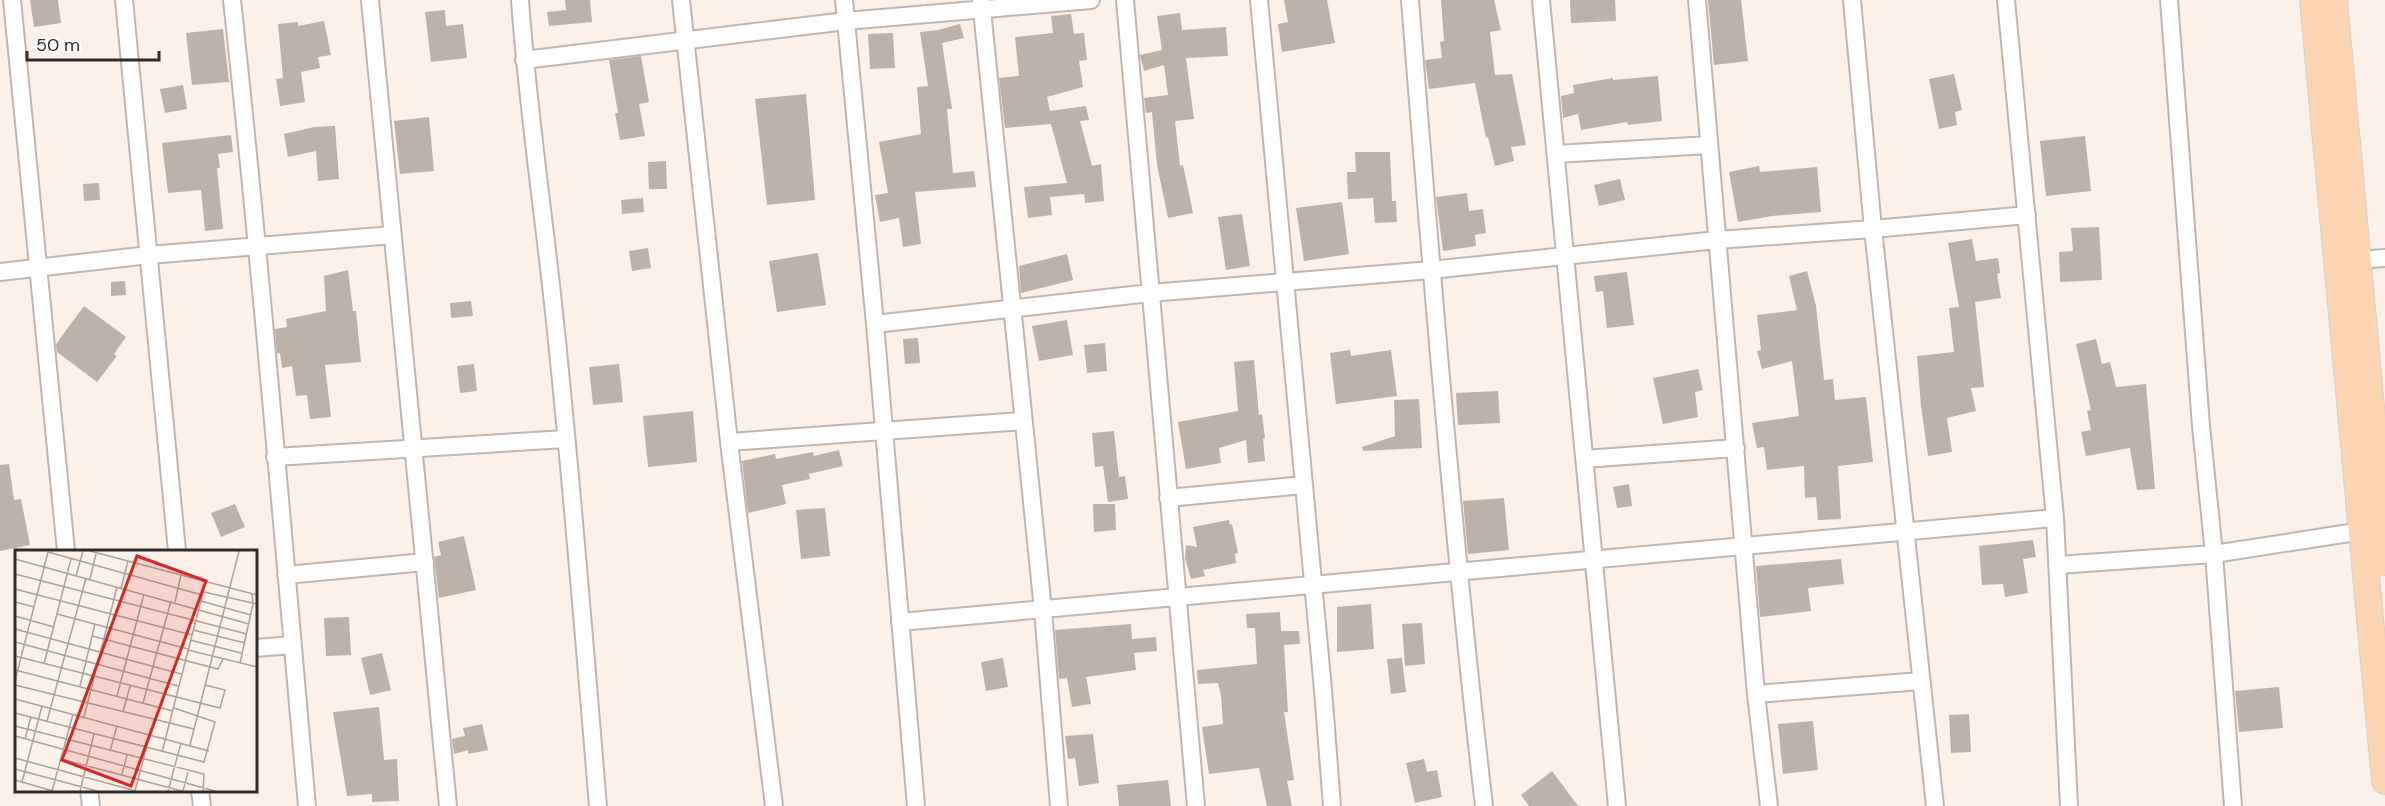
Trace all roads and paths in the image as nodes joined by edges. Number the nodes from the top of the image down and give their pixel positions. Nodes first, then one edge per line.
1 (12, 0) edge
2 (124, 0) edge
3 (232, 0) edge
4 (370, 0) edge
5 (520, 0) edge
6 (681, 0) edge
7 (844, 0) edge
8 (1091, 0) edge
9 (1125, 0) edge
10 (1258, 0) edge
11 (1410, 0) edge
12 (1541, 0) edge
13 (1697, 0) edge
14 (1852, 0) edge
15 (2006, 0) edge
16 (2169, 0) edge
17 (2313, 0) edge
18 (2334, 0) edge
19 (982, 4) edge
20 (846, 21) junction
21 (685, 40) junction
22 (524, 60) junction
23 (1709, 145) junction
24 (1556, 154) junction
25 (2027, 215) junction
26 (1873, 230) junction
27 (393, 235) junction
28 (1717, 240) junction
29 (258, 246) junction
30 (149, 255) junction
31 (1564, 255) junction
32 (2385, 258) edge
33 (2358, 260) junction
34 (38, 268) junction
35 (1431, 270) junction
36 (0, 272) edge
37 (1285, 282) junction
38 (1150, 293) junction
39 (1013, 310) junction
40 (875, 324) junction
41 (1023, 421) junction
42 (884, 431) junction
43 (566, 439) junction
44 (729, 442) junction
45 (414, 448) junction
46 (1736, 448) junction
47 (275, 457) junction
48 (1584, 459) junction
49 (1304, 485) junction
50 (1168, 498) junction
51 (2055, 518) junction
52 (1904, 531) junction
53 (2362, 531) junction
54 (1745, 546) junction
55 (66, 550) edge
56 (177, 550) edge
57 (2214, 554) junction
58 (1593, 559) junction
59 (424, 562) junction
60 (2385, 562) edge
61 (2058, 565) junction
62 (1459, 573) junction
63 (286, 575) junction
64 (1313, 584) junction
65 (1177, 596) junction
66 (1043, 610) junction
67 (900, 622) junction
68 (293, 645) junction
69 (256, 648) edge
70 (1921, 681) junction
71 (1756, 694) junction
72 (2385, 781) edge
73 (89, 791) edge
74 (200, 791) edge
75 (90, 806) edge
76 (202, 806) edge
77 (307, 806) edge
78 (448, 806) edge
79 (598, 806) edge
80 (774, 806) edge
81 (916, 806) edge
82 (1059, 806) edge
83 (1196, 806) edge
84 (1332, 806) edge
85 (1484, 806) edge
86 (1617, 806) edge
87 (1769, 806) edge
88 (1935, 806) edge
89 (2069, 806) edge
90 (2233, 806) edge

1 - 34 street
2 - 30 street
3 - 29 street
4 - 27 street
5 - 22 street
6 - 21 street
7 - 20 street
8 - 19 street
9 - 38 street
10 - 37 street
11 - 35 street
12 - 24 street
13 - 23 street
14 - 26 street
15 - 25 street
16 - 57 street
17 - 53 main road
18 - 33 main road
19 - 20 street
19 - 39 street
20 - 21 street
20 - 40 street
21 - 22 street
21 - 44 street
22 - 43 street
23 - 24 street
23 - 28 street
24 - 31 street
25 - 26 street
25 - 51 street
26 - 28 street
26 - 52 street
27 - 29 street
27 - 45 street
28 - 31 street
28 - 46 street
29 - 30 street
29 - 47 street
30 - 34 street
30 - 56 street
31 - 35 street
31 - 48 street
32 - 33 street
33 - 60 main road
34 - 36 street
34 - 55 street
35 - 37 street
35 - 62 street
37 - 38 street
37 - 49 street
38 - 39 street
38 - 50 street
39 - 40 street
39 - 41 street
40 - 42 street
41 - 42 street
41 - 66 street
42 - 44 street
42 - 67 street
43 - 45 street
43 - 79 street
44 - 80 street
45 - 47 street
45 - 59 street
46 - 48 street
46 - 54 street
47 - 63 street
48 - 58 street
49 - 50 street
49 - 64 street
50 - 65 street
51 - 52 street
51 - 61 street
52 - 54 street
52 - 70 street
53 - 57 street
53 - 72 main road
54 - 58 street
54 - 71 street
57 - 61 street
57 - 90 street
58 - 62 street
58 - 86 street
59 - 63 street
59 - 78 street
61 - 89 street
62 - 64 street
62 - 85 street
63 - 68 street
64 - 65 street
64 - 84 street
65 - 66 street
65 - 83 street
66 - 67 street
66 - 82 street
67 - 81 street
68 - 69 street
68 - 77 street
70 - 71 street
70 - 88 street
71 - 87 street
73 - 75 street
74 - 76 street

